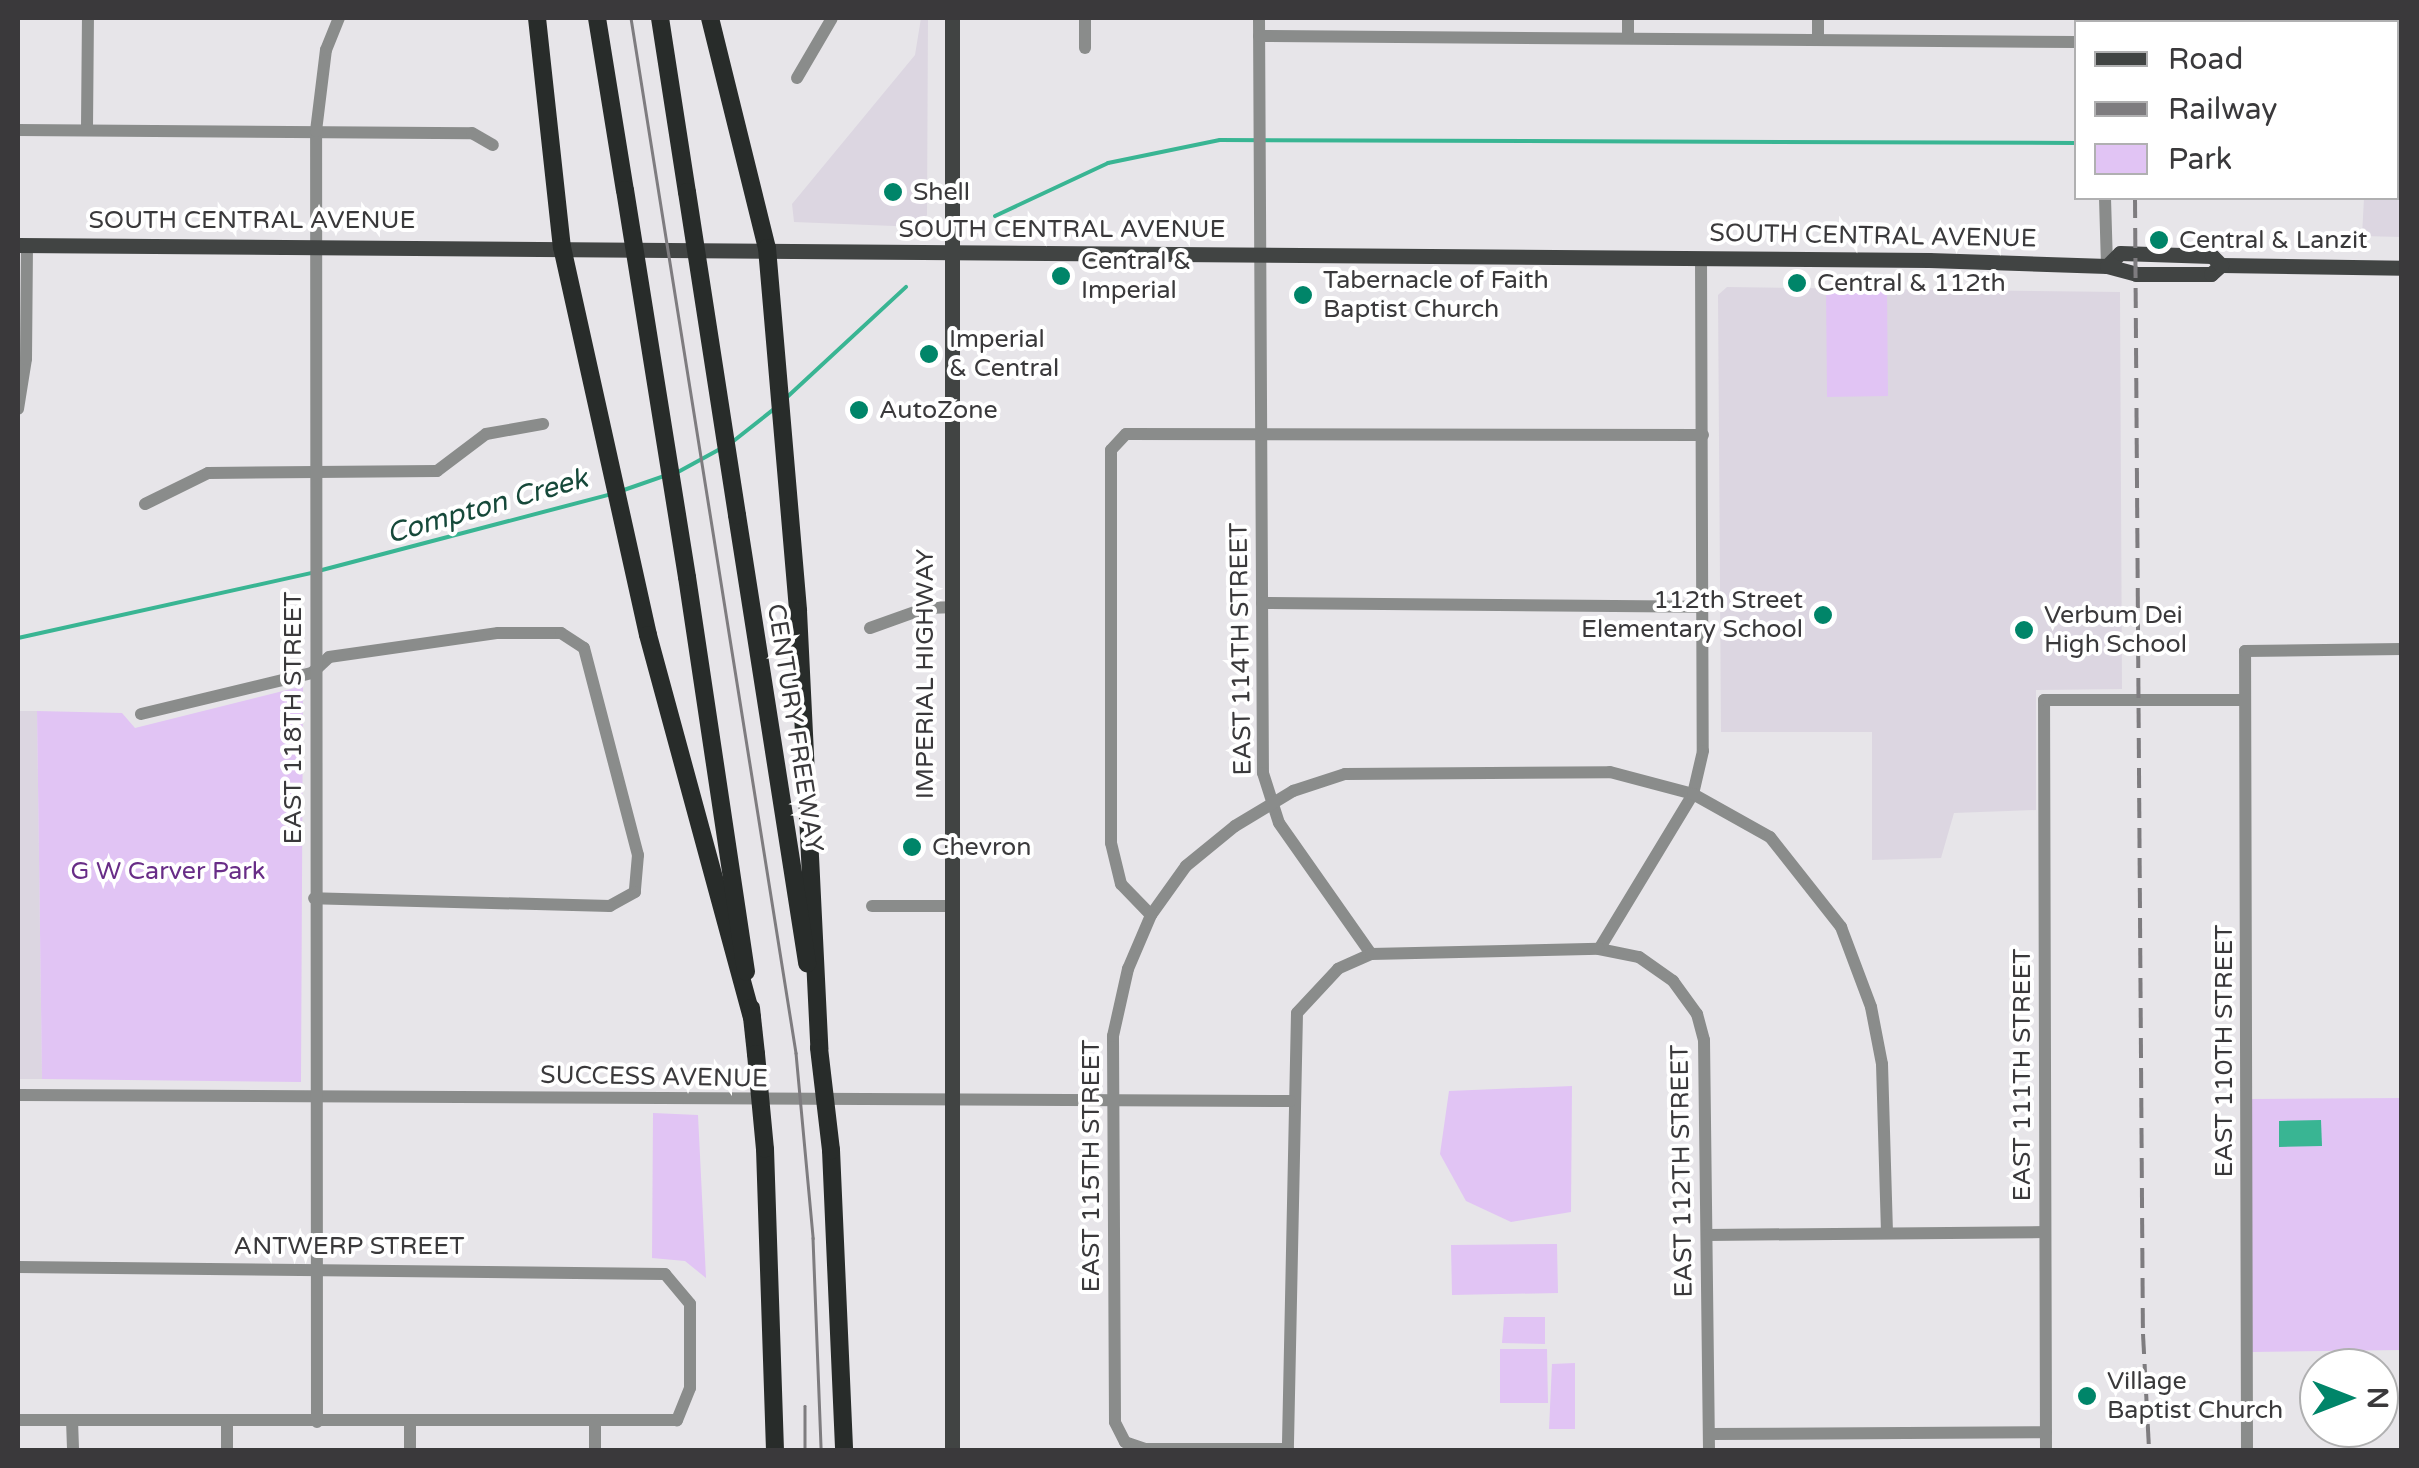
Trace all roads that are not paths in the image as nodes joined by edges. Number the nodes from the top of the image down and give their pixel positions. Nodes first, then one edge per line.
1 (88, 18) edge
2 (339, 18) edge
3 (537, 18) edge
4 (596, 18) edge
5 (660, 18) edge
6 (710, 18) edge
7 (832, 18) edge
8 (952, 18) edge
9 (1086, 18) edge
10 (1259, 18) edge
11 (1448, 18) edge
12 (1628, 18) edge
13 (1818, 18) edge
14 (1260, 36) junction
15 (1447, 36) junction
16 (1628, 36) junction
17 (1818, 39) junction
18 (2074, 42) edge
19 (1085, 48) dead end
20 (798, 78) dead end
21 (88, 128) junction
22 (18, 130) edge
23 (316, 131) junction
24 (493, 146) dead end
25 (2105, 200) edge
26 (22, 245) edge
27 (316, 245) junction
28 (562, 247) junction
29 (768, 248) junction
30 (951, 253) junction
31 (1260, 255) junction
32 (1701, 258) junction
33 (2107, 266) junction
34 (2402, 268) edge
35 (18, 409) edge
36 (543, 424) dead end
37 (1262, 434) junction
38 (1703, 435) junction
39 (316, 473) junction
40 (146, 504) dead end
41 (1262, 604) junction
42 (950, 607) junction
43 (1704, 607) junction
44 (870, 628) dead end
45 (2402, 649) edge
46 (312, 674) junction
47 (2245, 700) junction
48 (140, 714) dead end
49 (1694, 794) junction
50 (1270, 803) junction
51 (314, 898) junction
52 (872, 906) dead end
53 (951, 906) junction
54 (1152, 915) junction
55 (1599, 949) junction
56 (1371, 954) junction
57 (752, 1017) junction
58 (819, 1048) junction
59 (18, 1095) edge
60 (316, 1097) junction
61 (1290, 1101) junction
62 (952, 1103) junction
63 (1113, 1103) junction
64 (2045, 1232) junction
65 (1887, 1234) junction
66 (1706, 1235) junction
67 (18, 1268) edge
68 (316, 1268) junction
69 (18, 1420) edge
70 (72, 1420) junction
71 (227, 1422) junction
72 (318, 1422) junction
73 (595, 1422) junction
74 (410, 1424) junction
75 (2046, 1432) junction
76 (1708, 1434) junction
77 (73, 1450) edge
78 (227, 1450) edge
79 (410, 1450) edge
80 (595, 1450) edge
81 (775, 1450) edge
82 (844, 1450) edge
83 (952, 1450) edge
84 (1288, 1450) edge
85 (1708, 1450) edge
86 (2046, 1450) edge
87 (2248, 1450) edge

1 - 21 street
2 - 23 street, EAST 118TH STREET
3 - 28 highway
4 - 57 highway, bridge
5 - 58 highway, CENTURY FREEWAY, bridge
6 - 29 highway
7 - 20 street
8 - 30 main road, IMPERIAL HIGHWAY
9 - 19 street
10 - 14 street, EAST 114TH STREET
11 - 15 street
12 - 16 street
13 - 17 street
14 - 15 street
14 - 31 street, EAST 114TH STREET
15 - 16 street
16 - 17 street
17 - 18 street
21 - 22 street
21 - 23 street
23 - 24 street
23 - 27 street, EAST 118TH STREET
25 - 33 street
26 - 27 main road, SOUTH CENTRAL AVENUE
26 - 35 street
27 - 28 main road, SOUTH CENTRAL AVENUE
27 - 39 street, EAST 118TH STREET
28 - 29 main road, SOUTH CENTRAL AVENUE
28 - 57 highway
29 - 30 main road, SOUTH CENTRAL AVENUE
29 - 58 highway
30 - 31 main road, SOUTH CENTRAL AVENUE
30 - 42 main road, IMPERIAL HIGHWAY
31 - 32 main road, SOUTH CENTRAL AVENUE
31 - 37 street, EAST 114TH STREET
32 - 33 main road, SOUTH CENTRAL AVENUE
32 - 38 street
33 - 34 main road, SOUTH CENTRAL AVENUE
36 - 39 street
37 - 38 street
37 - 41 street, EAST 114TH STREET
37 - 54 street
38 - 43 street
39 - 40 street
39 - 46 street, EAST 118TH STREET
41 - 43 street
41 - 50 street, EAST 114TH STREET
42 - 44 street
42 - 53 main road, IMPERIAL HIGHWAY
43 - 49 street
45 - 47 street, EAST 110TH STREET
46 - 48 street
46 - 51 street, EAST 118TH STREET
46 - 51 street
47 - 64 street, EAST 111TH STREET
47 - 87 street, EAST 110TH STREET
49 - 50 street, EAST 115TH STREET
49 - 55 street
49 - 65 street, EAST 115TH STREET
50 - 54 street, EAST 115TH STREET
50 - 56 street, EAST 114TH STREET
51 - 60 street, EAST 118TH STREET
52 - 53 street
53 - 62 main road, IMPERIAL HIGHWAY
54 - 63 street, EAST 115TH STREET
55 - 56 street, EAST 112TH STREET
55 - 66 street, EAST 112TH STREET
56 - 61 street
57 - 81 highway, bridge
58 - 82 highway, CENTURY FREEWAY, bridge
59 - 60 street, SUCCESS AVENUE
60 - 62 street, SUCCESS AVENUE
60 - 68 street, EAST 118TH STREET
61 - 63 street, SUCCESS AVENUE
61 - 84 street
62 - 63 street, SUCCESS AVENUE
62 - 83 main road, IMPERIAL HIGHWAY
63 - 84 street, EAST 115TH STREET
64 - 65 street
64 - 75 street, EAST 111TH STREET
65 - 66 street
66 - 76 street, EAST 112TH STREET
67 - 68 street, ANTWERP STREET
68 - 72 street, EAST 118TH STREET
68 - 73 street, ANTWERP STREET
69 - 70 street
70 - 71 street
70 - 77 street
71 - 72 street
71 - 78 street
72 - 74 street
73 - 74 street
73 - 80 street
74 - 79 street
75 - 76 street
75 - 86 street, EAST 111TH STREET
76 - 85 street, EAST 112TH STREET

